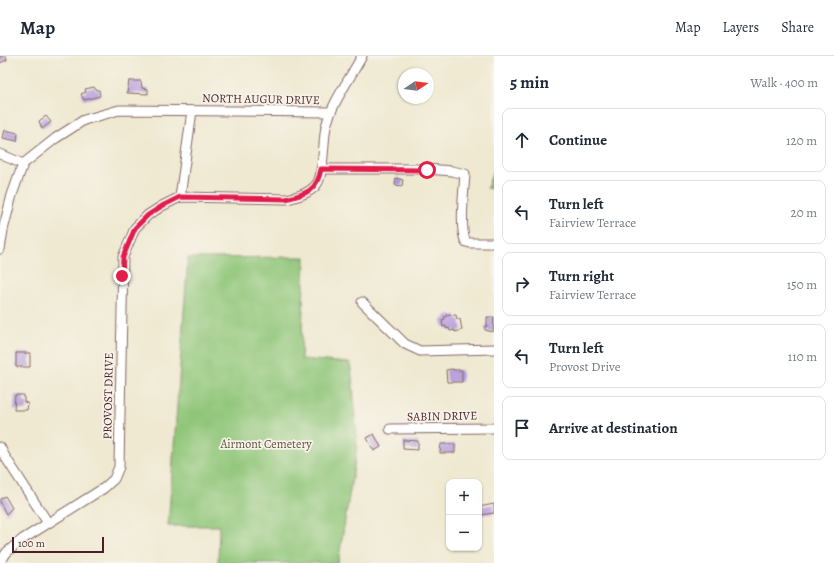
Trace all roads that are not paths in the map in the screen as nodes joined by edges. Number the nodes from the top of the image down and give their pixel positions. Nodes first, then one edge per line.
1 (362, 56) edge
2 (192, 110) junction
3 (330, 112) junction
4 (0, 154) edge
5 (23, 164) junction
6 (321, 169) junction
7 (180, 197) junction
8 (494, 244) edge
9 (0, 249) edge
10 (362, 302) dead end
11 (494, 349) edge
12 (494, 428) edge
13 (390, 429) dead end
14 (0, 447) edge
15 (48, 523) junction
16 (0, 562) edge

1 - 3 street
2 - 3 street, NORTH AUGUR DRIVE
2 - 5 street, NORTH AUGUR DRIVE
2 - 7 street
3 - 6 street
4 - 5 street
5 - 9 street
6 - 7 street
6 - 8 street
7 - 15 street, PROVOST DRIVE
10 - 11 street
12 - 13 street, SABIN DRIVE
14 - 15 street
15 - 16 street, PROVOST DRIVE

